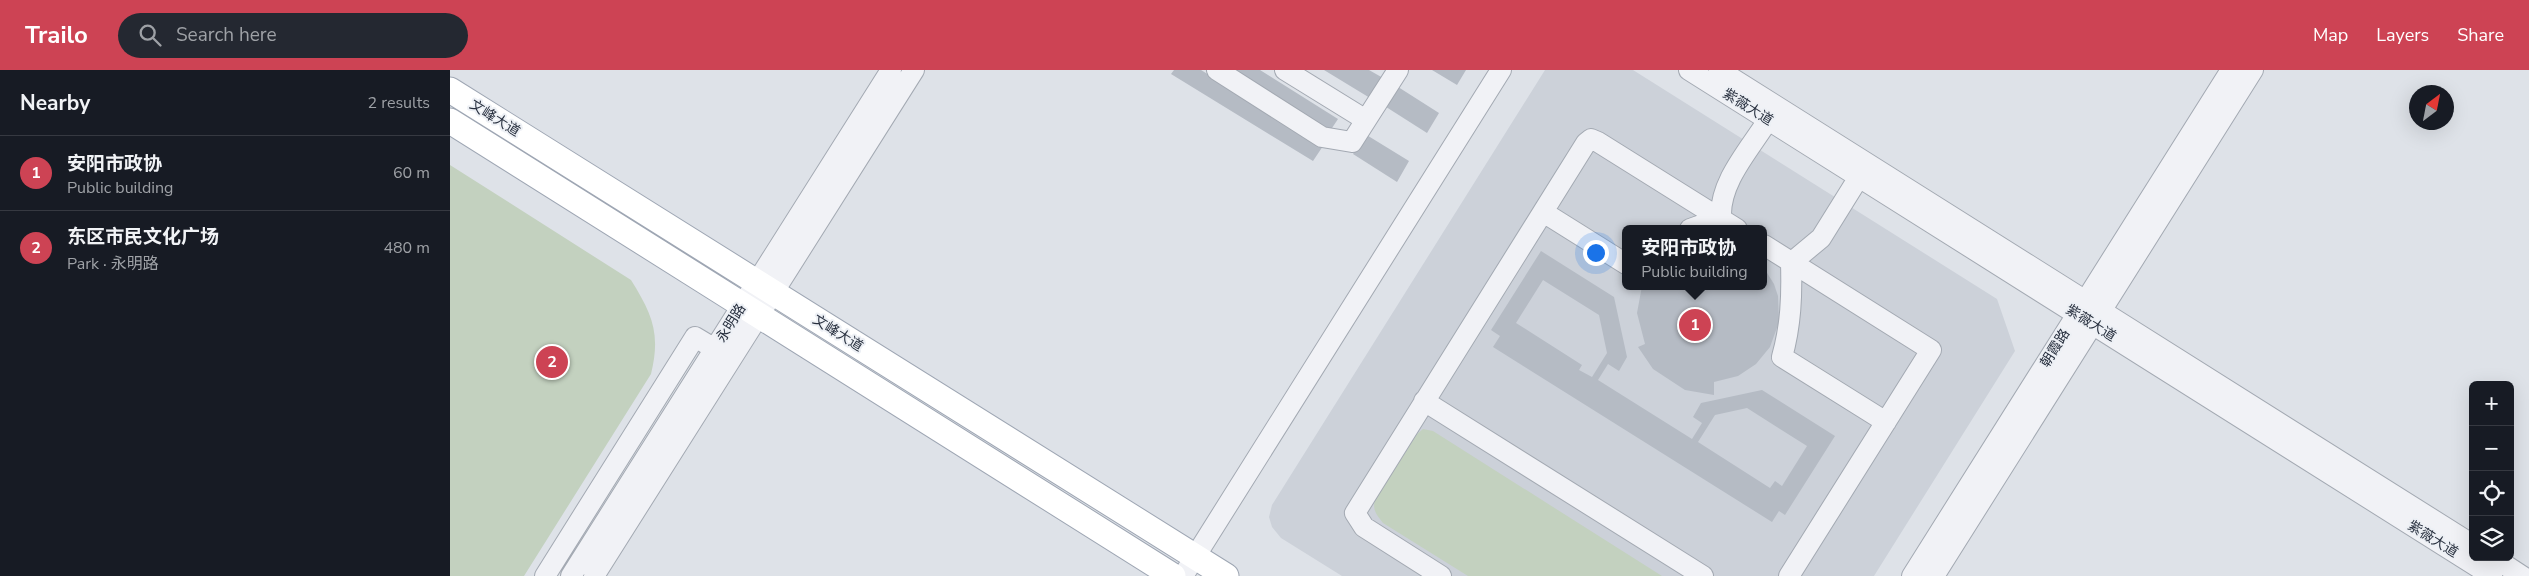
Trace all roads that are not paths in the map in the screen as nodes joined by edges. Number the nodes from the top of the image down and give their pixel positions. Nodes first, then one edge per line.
1 (891, 70) edge
2 (914, 70) edge
3 (1216, 70) edge
4 (1285, 70) edge
5 (1398, 70) edge
6 (1501, 70) edge
7 (1689, 70) edge
8 (1719, 70) edge
9 (2231, 70) edge
10 (2253, 70) edge
11 (450, 90) edge
12 (1366, 120) junction
13 (1768, 120) junction
14 (450, 121) edge
15 (1859, 177) junction
16 (1543, 212) junction
17 (1729, 224) edge
18 (1767, 247) edge
19 (1622, 261) edge
20 (1791, 263) junction
21 (765, 287) junction
22 (751, 310) junction
23 (2089, 312) junction
24 (715, 349) junction
25 (1424, 401) junction
26 (1886, 422) junction
27 (2469, 543) edge
28 (2499, 561) edge
29 (1189, 566) edge
30 (1439, 575) edge
31 (545, 576) edge
32 (571, 576) edge
33 (594, 576) edge
34 (1173, 576) edge
35 (1226, 576) edge
36 (1703, 576) edge
37 (1789, 576) edge
38 (1912, 576) edge
39 (1934, 576) edge
40 (2492, 576) edge
41 (2522, 576) edge

1 - 21 street, 永明路
2 - 21 street, 永明路
3 - 12 street
4 - 12 street
5 - 12 street
6 - 29 street
7 - 13 street, 紫薇大道
8 - 23 street, 紫薇大道
9 - 23 street, 朝霞路
10 - 23 street, 朝霞路
11 - 21 main road, 文峰大道
13 - 15 street, 紫薇大道
13 - 17 street
14 - 22 main road, 文峰大道
15 - 20 street
15 - 23 street, 紫薇大道
16 - 17 street
16 - 19 street
16 - 25 street
18 - 20 street
20 - 26 street
20 - 26 street
21 - 22 street, 永明路
21 - 29 main road, 文峰大道
22 - 24 street, 永明路
22 - 33 street, 永明路
22 - 34 main road, 文峰大道
23 - 27 street, 紫薇大道
23 - 38 street, 朝霞路
23 - 39 street, 朝霞路
23 - 40 street, 紫薇大道
24 - 31 street
24 - 32 street, 永明路
25 - 30 street
25 - 36 street
26 - 37 street
28 - 41 street
29 - 35 main road, 文峰大道

